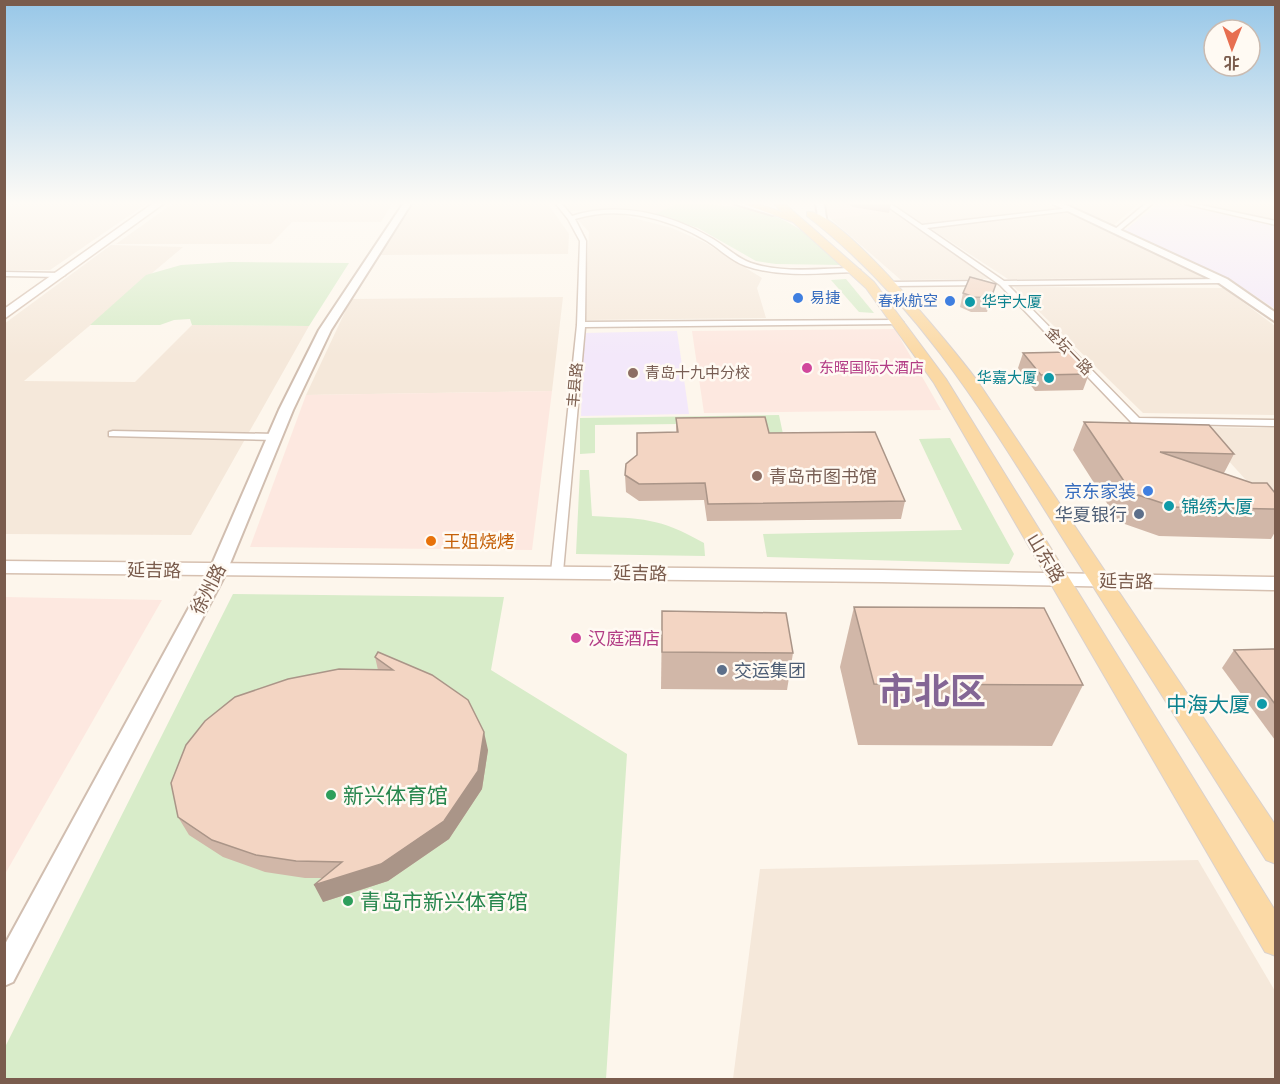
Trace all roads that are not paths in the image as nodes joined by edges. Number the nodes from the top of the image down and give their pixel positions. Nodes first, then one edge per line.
1 (89, 255) edge
2 (374, 255) edge
3 (583, 255) edge
4 (732, 255) edge
5 (843, 255) edge
6 (858, 255) edge
7 (960, 255) edge
8 (1166, 255) edge
9 (856, 270) junction
10 (4, 274) edge
11 (61, 275) junction
12 (1223, 281) junction
13 (1002, 283) junction
14 (893, 284) junction
15 (4, 315) edge
16 (1273, 316) edge
17 (899, 321) junction
18 (581, 325) junction
19 (1275, 423) edge
20 (113, 434) dead end
21 (275, 437) junction
22 (4, 567) edge
23 (218, 571) junction
24 (557, 572) junction
25 (1059, 579) junction
26 (1099, 580) junction
27 (1275, 584) edge
28 (1275, 851) edge
29 (1275, 941) edge
30 (4, 974) edge

1 - 11 main road
2 - 21 street, 徐州路
3 - 18 street, 丰县路
4 - 9 street
5 - 9 main road, 山东路
6 - 14 main road, 山东路
7 - 13 street, 金坛一路
8 - 12 street
9 - 17 main road, 山东路
10 - 11 street
11 - 15 main road
12 - 13 street
12 - 16 street
13 - 14 street
13 - 19 street, 金坛一路
14 - 26 main road, 山东路
17 - 18 street
17 - 25 main road, 山东路
18 - 24 street, 丰县路
20 - 21 street
21 - 23 street, 徐州路
22 - 23 main road, 延吉路
23 - 24 main road, 延吉路
23 - 30 street, 徐州路
24 - 25 main road, 延吉路
25 - 26 main road, 延吉路
25 - 29 main road, 山东路
26 - 27 main road, 延吉路
26 - 28 main road, 山东路

